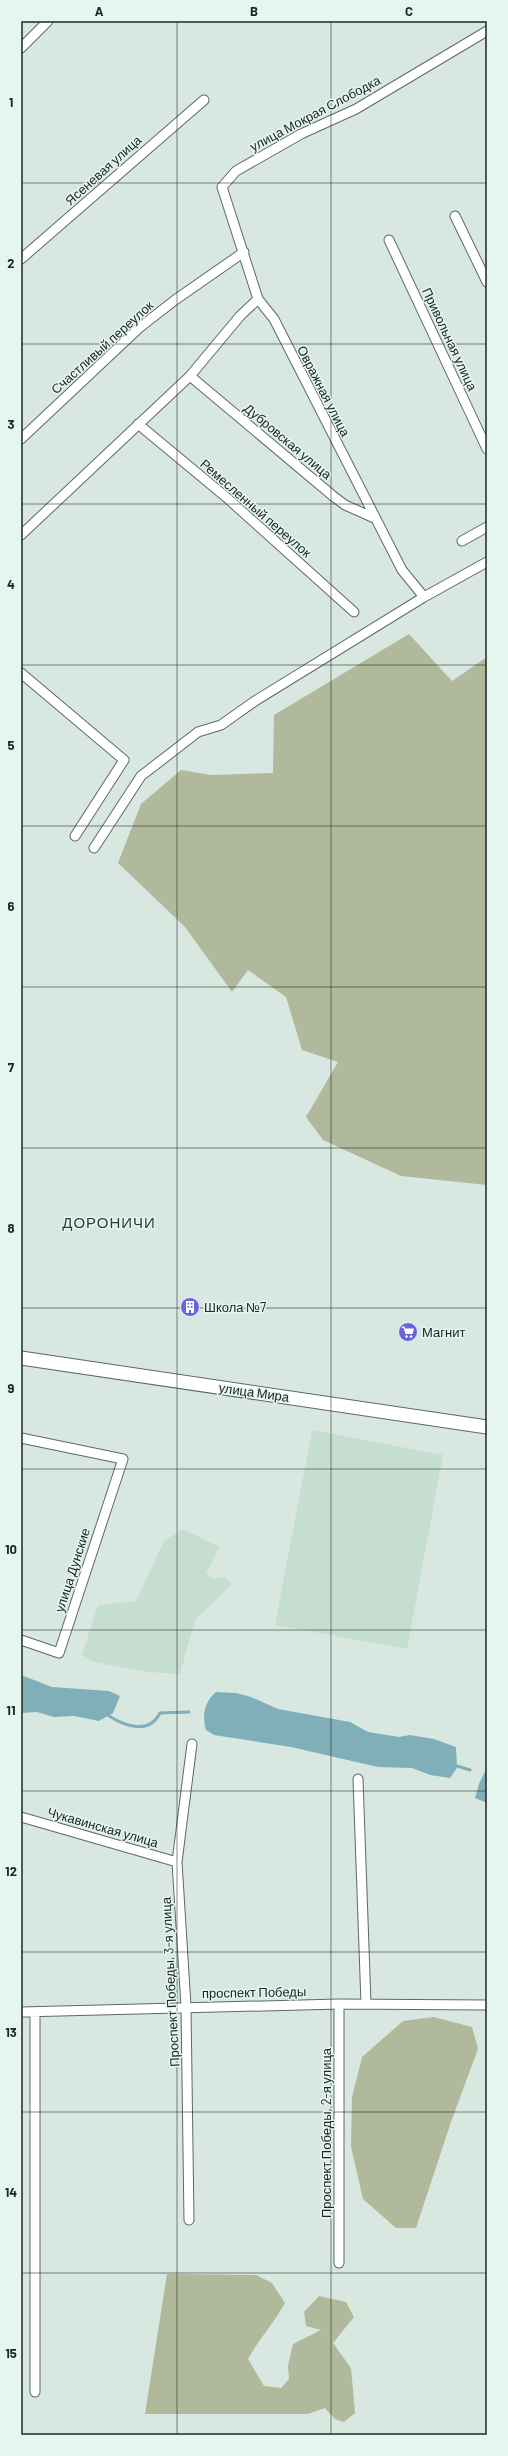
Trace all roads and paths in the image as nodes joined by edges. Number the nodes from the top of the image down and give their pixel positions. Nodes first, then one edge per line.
1 (48, 21) edge
2 (487, 31) edge
3 (21, 48) edge
4 (204, 100) dead end
5 (222, 187) joint
6 (455, 216) dead end
7 (389, 240) dead end
8 (244, 252) junction
9 (21, 259) edge
10 (487, 282) edge
11 (258, 299) junction
12 (190, 376) junction
13 (138, 424) junction
14 (21, 439) edge
15 (487, 449) edge
16 (374, 518) junction
17 (487, 527) edge
18 (21, 535) edge
19 (462, 541) dead end
20 (487, 562) edge
21 (424, 597) junction
22 (354, 612) dead end
23 (21, 673) edge
24 (75, 836) dead end
25 (94, 848) dead end
26 (21, 1358) edge
27 (487, 1427) edge
28 (21, 1438) edge
29 (21, 1640) edge
30 (192, 1744) dead end
31 (358, 1779) dead end
32 (21, 1816) edge
33 (177, 1862) junction
34 (339, 2004) junction
35 (366, 2004) junction
36 (487, 2005) edge
37 (186, 2006) junction
38 (21, 2012) edge
39 (35, 2012) junction
40 (190, 2220) dead end
41 (339, 2263) dead end
42 (35, 2392) dead end

1 - 3 street
2 - 5 street, улица Мокрая Слободка
4 - 9 street, Ясеневая улица
5 - 8 street, Овражная улица
6 - 10 street
7 - 15 street, Привольная улица
8 - 11 street, Овражная улица
8 - 14 street, Счастливый переулок
11 - 12 street
11 - 16 street, Овражная улица
12 - 13 street
12 - 16 street, Дубровская улица
13 - 18 street
13 - 22 street, Ремесленный переулок
16 - 21 street, Овражная улица
17 - 19 street
20 - 21 street
21 - 25 street
23 - 24 street
26 - 27 street, улица Мира
28 - 29 street, улица Дунские
30 - 33 street, Проспект Победы, 3-я улица
31 - 35 street
32 - 33 street, Чукавинская улица
33 - 37 street, Проспект Победы, 3-я улица
34 - 35 street, проспект Победы
34 - 37 street, проспект Победы
34 - 41 street, Проспект Победы, 2-я улица
35 - 36 street, проспект Победы
37 - 39 street, проспект Победы
37 - 40 street, Проспект Победы, 3-я улица
38 - 39 street, проспект Победы
39 - 42 street

